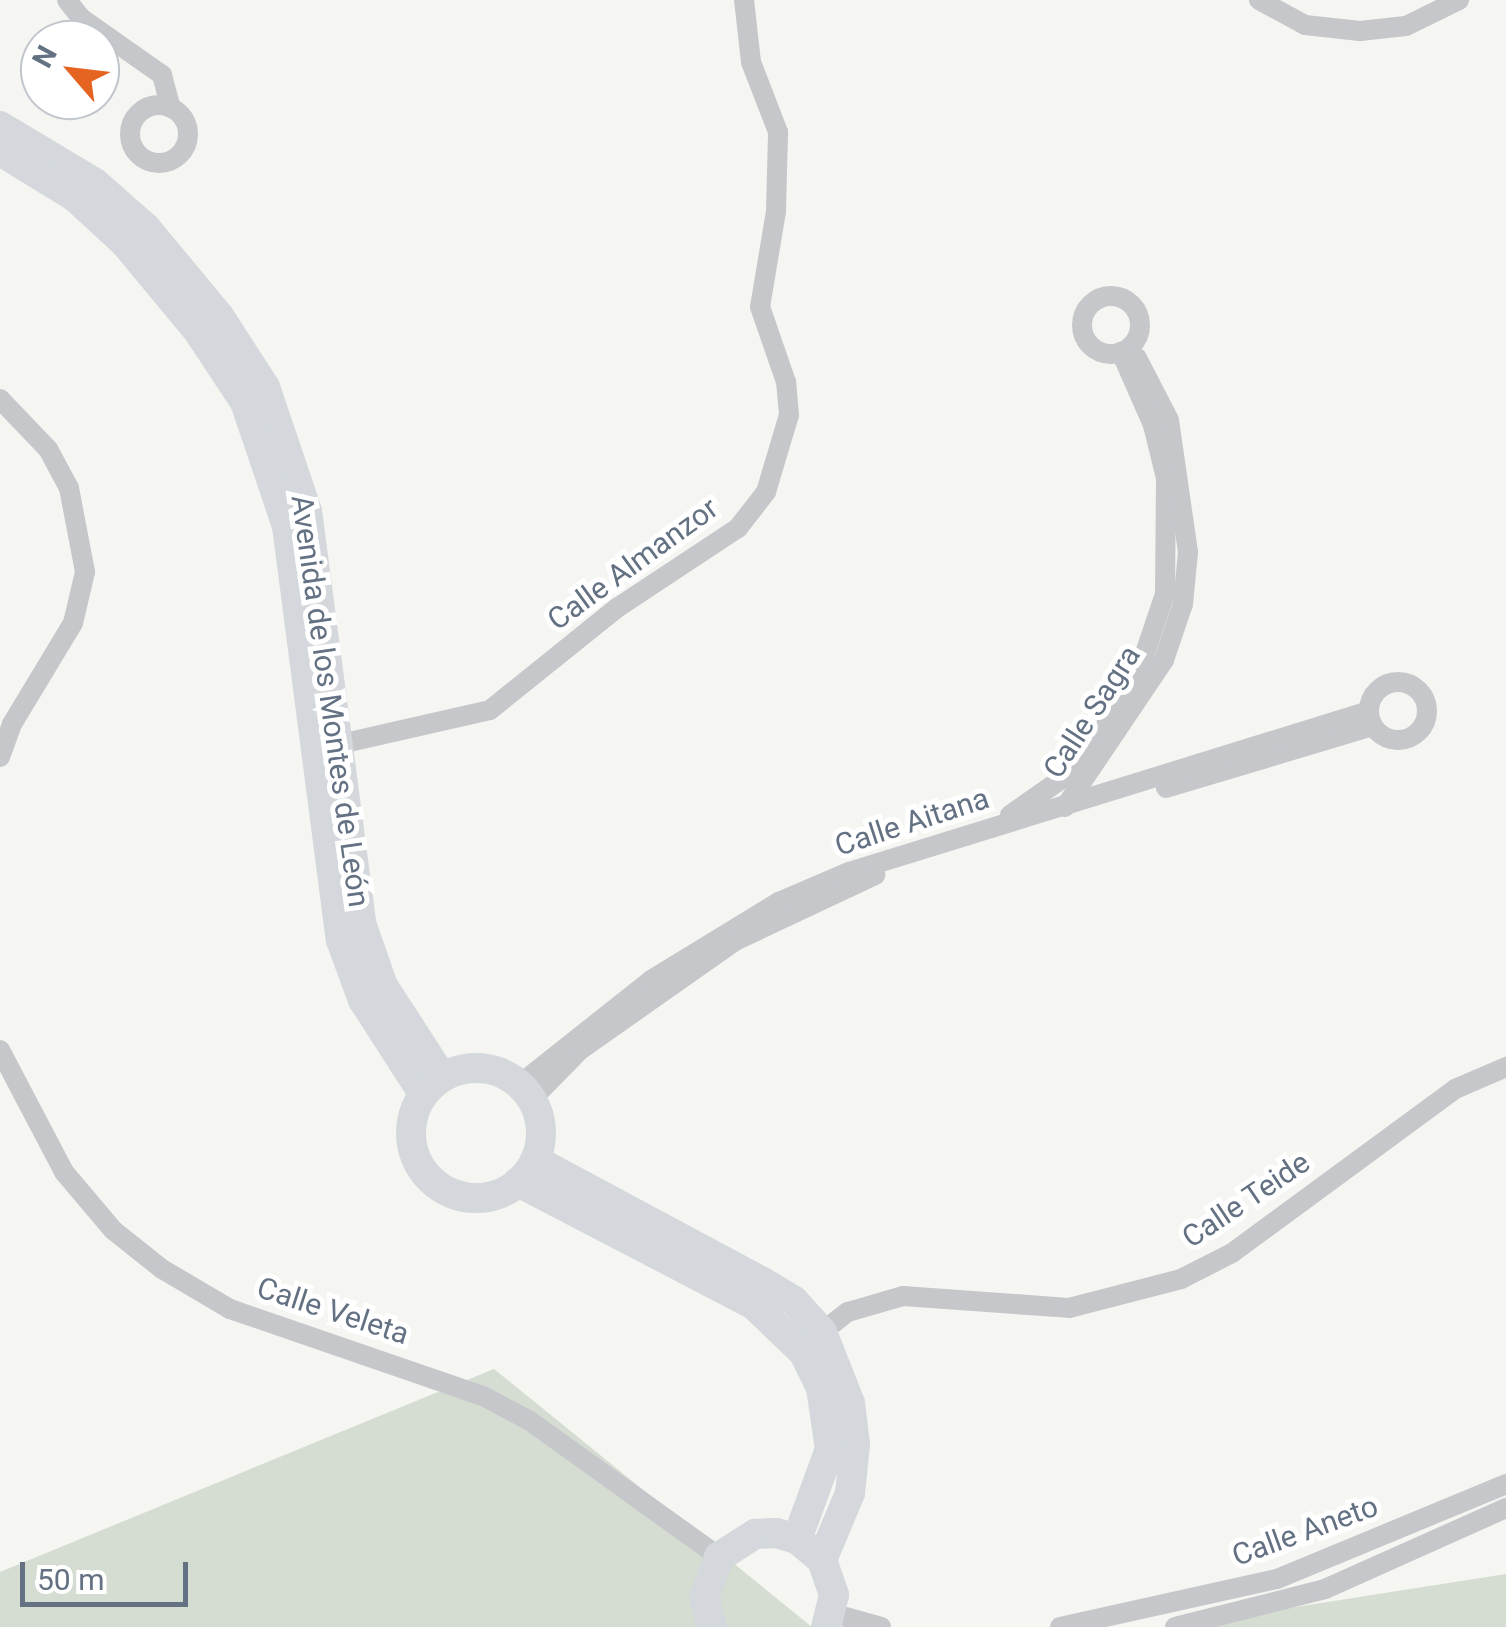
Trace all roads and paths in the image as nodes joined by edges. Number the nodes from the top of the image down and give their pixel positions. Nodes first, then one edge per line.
1 (67, 0) edge
2 (744, 0) edge
3 (1259, 0) edge
4 (1459, 0) edge
5 (171, 108) dead end
6 (0, 126) edge
7 (0, 151) edge
8 (0, 399) edge
9 (1371, 718) dead end
10 (336, 745) junction
11 (0, 757) edge
12 (1102, 757) junction
13 (1099, 784) junction
14 (1061, 812) junction
15 (990, 828) junction
16 (0, 1050) edge
17 (1506, 1067) edge
18 (433, 1085) junction
19 (526, 1092) junction
20 (526, 1171) junction
21 (822, 1332) junction
22 (1506, 1484) edge
23 (1506, 1508) edge
24 (797, 1539) junction
25 (718, 1557) junction
26 (822, 1560) junction
27 (829, 1620) edge
28 (712, 1627) edge
29 (881, 1627) edge
30 (1060, 1627) edge
31 (1175, 1627) edge

1 - 5 street
2 - 10 street, Calle Almanzor
3 - 4 street
6 - 10 street, Avenida de los Montes de León
7 - 18 street, Avenida de los Montes de León
8 - 11 street
9 - 13 street, Calle Aitana
10 - 18 street, Avenida de los Montes de León
12 - 13 street
12 - 13 street, Calle Sagra
12 - 13 street, Calle Sagra
13 - 14 street, Calle Aitana
13 - 14 street, Calle Sagra
13 - 15 street, Calle Sagra
14 - 15 street, Calle Aitana
14 - 19 street, Calle Aitana
15 - 19 street, Calle Aitana
16 - 25 street, Calle Veleta
17 - 21 street, Calle Teide
18 - 19 street
18 - 20 street
19 - 20 street
20 - 21 street
20 - 24 street
21 - 26 street
22 - 30 street, Calle Aneto
23 - 31 street, Calle Aneto
24 - 25 street
24 - 26 street
25 - 28 street
26 - 27 street
27 - 29 street

